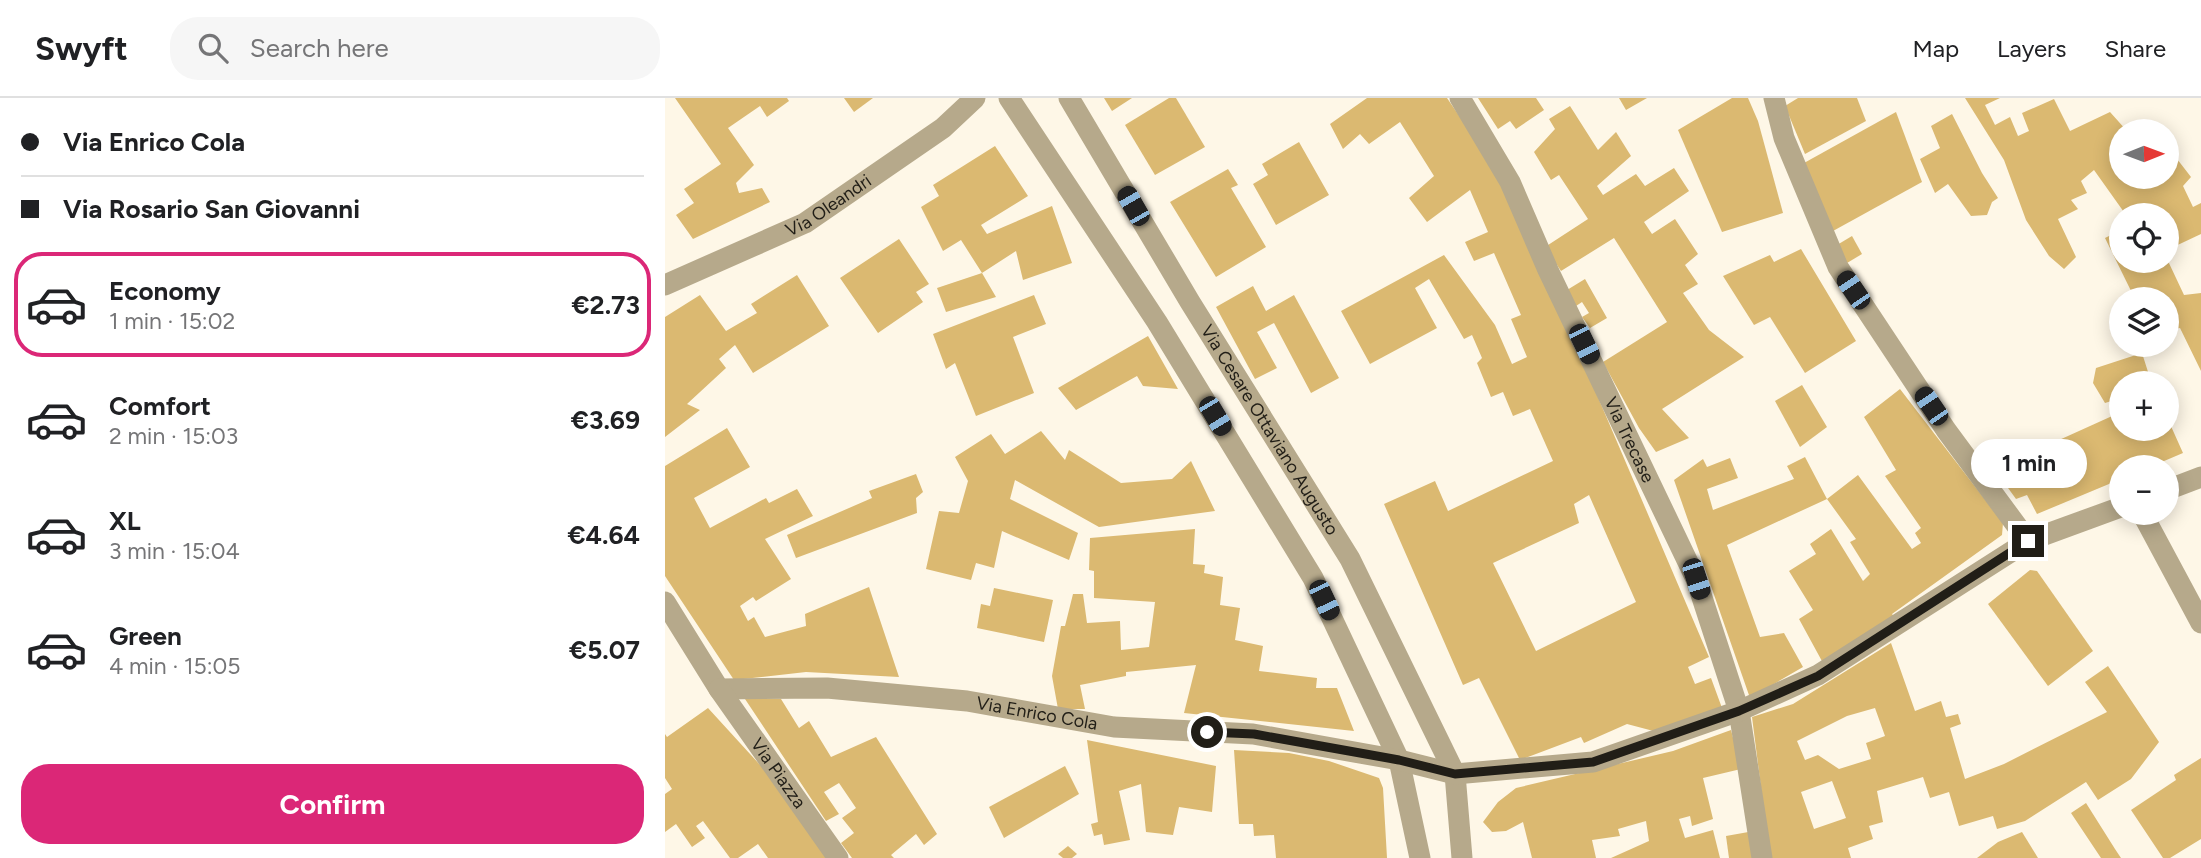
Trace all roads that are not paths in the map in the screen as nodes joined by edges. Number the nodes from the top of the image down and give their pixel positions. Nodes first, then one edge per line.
1 (975, 98) edge
2 (1009, 98) edge
3 (1069, 98) edge
4 (1460, 98) edge
5 (1774, 98) edge
6 (665, 285) edge
7 (2201, 477) edge
8 (2179, 485) edge
9 (2109, 511) edge
10 (2148, 525) edge
11 (2028, 541) junction
12 (665, 602) edge
13 (2201, 623) edge
14 (719, 689) junction
15 (1739, 711) junction
16 (1399, 760) junction
17 (1455, 774) junction
18 (838, 858) edge
19 (1420, 858) edge
20 (1462, 858) edge
21 (1762, 858) edge

1 - 6 street, Via Oleandri
2 - 16 street
3 - 17 street, Via Cesare Ottaviano Augusto
4 - 15 street, Via Trecase
5 - 11 street
7 - 8 street
9 - 11 street, Via Enrico Cola
10 - 13 street
11 - 15 street, Via Enrico Cola
12 - 14 street
14 - 16 street, Via Enrico Cola
14 - 18 street, Via Piazza
15 - 17 street, Via Enrico Cola
15 - 21 street, Via Trecase
16 - 17 street, Via Enrico Cola
16 - 19 street
17 - 20 street

